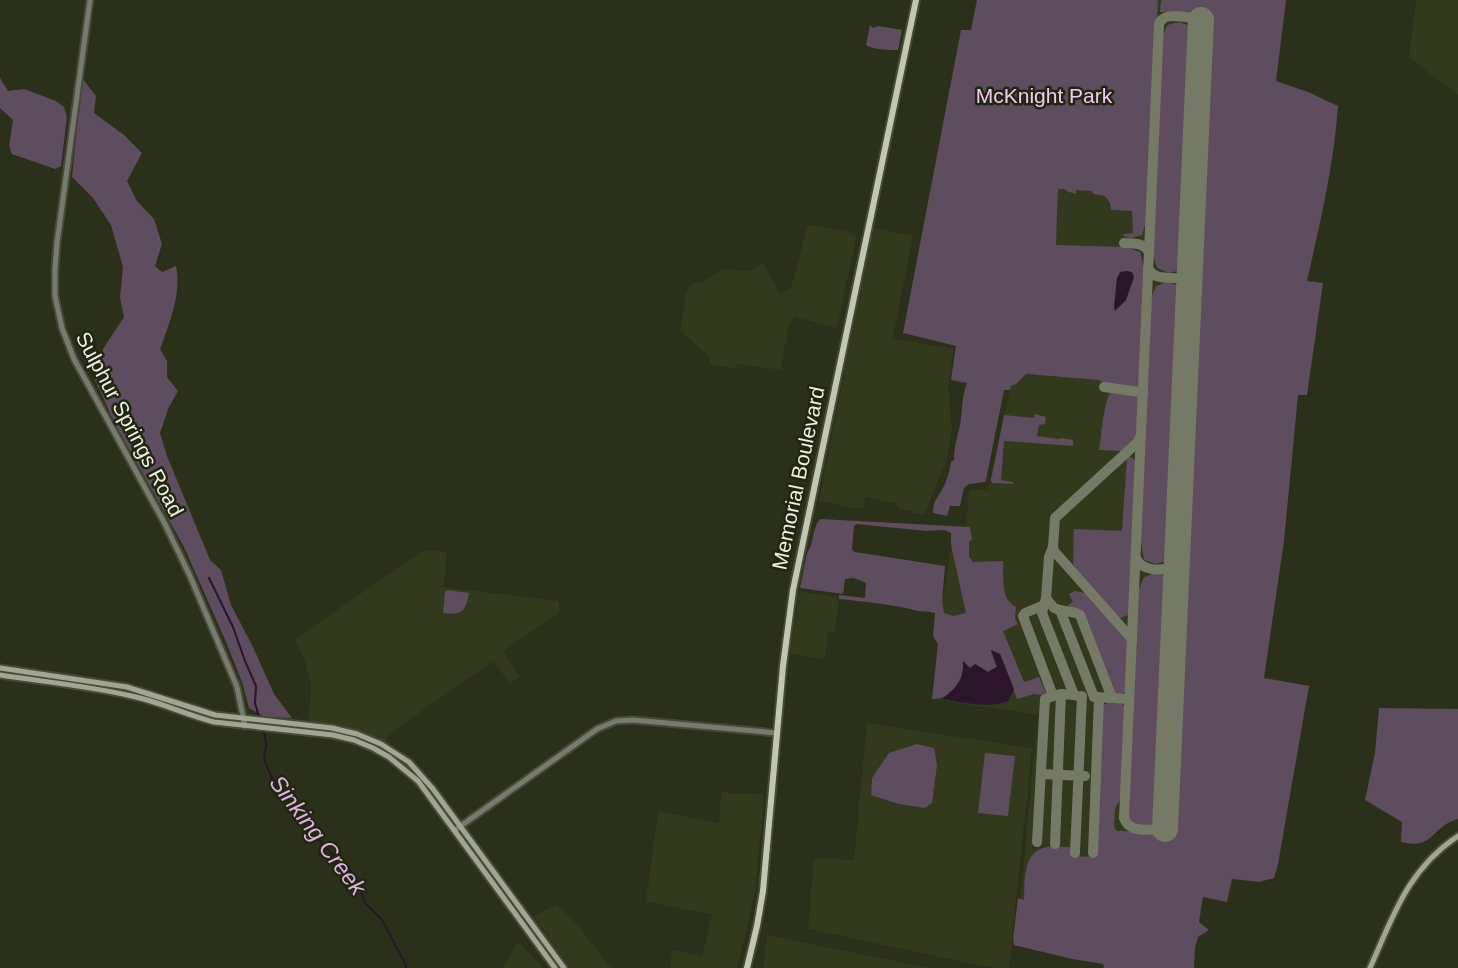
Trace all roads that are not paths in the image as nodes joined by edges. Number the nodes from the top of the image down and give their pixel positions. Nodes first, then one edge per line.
1 (90, 0) edge
2 (916, 0) edge
3 (0, 668) edge
4 (0, 675) edge
5 (244, 722) junction
6 (269, 725) junction
7 (777, 733) junction
8 (461, 826) junction
9 (455, 831) junction
10 (1458, 836) edge
11 (482, 856) junction
12 (476, 860) junction
13 (555, 968) edge
14 (564, 968) edge
15 (747, 968) edge
16 (1370, 968) edge

1 - 5 street, Sulphur Springs Road
2 - 7 main road, Memorial Boulevard
3 - 5 main road
4 - 5 main road
5 - 6 main road
6 - 8 main road
6 - 9 main road
7 - 8 street
7 - 15 main road, Memorial Boulevard
8 - 9 street
8 - 11 main road
9 - 12 main road
10 - 16 main road
11 - 12 main road
11 - 14 main road
12 - 13 main road

